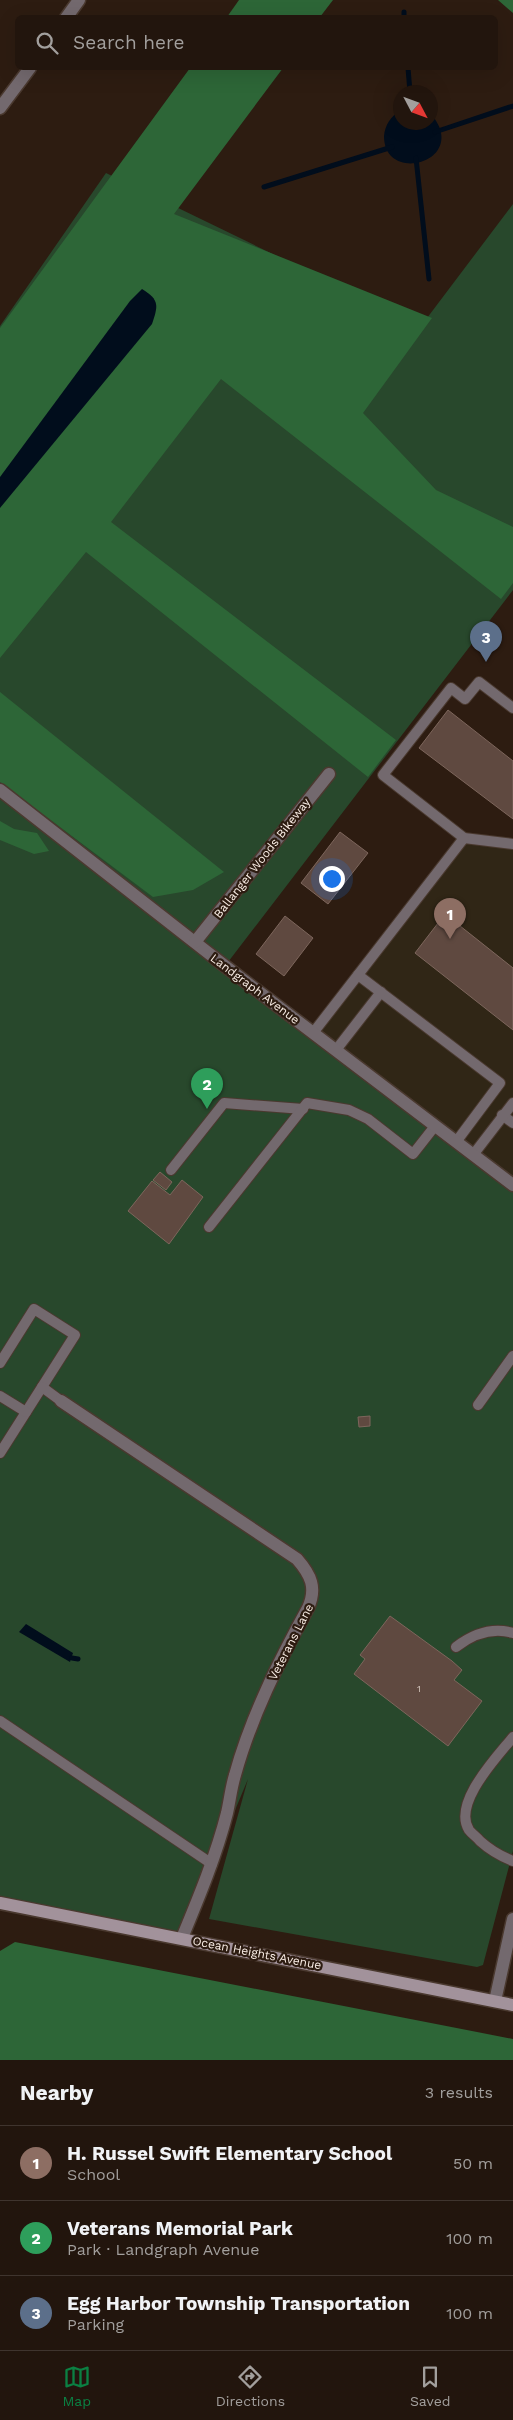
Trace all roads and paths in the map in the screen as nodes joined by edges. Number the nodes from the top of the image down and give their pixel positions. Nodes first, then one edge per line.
1 (79, 0) edge
2 (68, 15) edge
3 (28, 70) edge
4 (0, 108) edge
5 (513, 708) edge
6 (329, 774) dead end
7 (0, 790) edge
8 (464, 838) junction
9 (513, 844) edge
10 (195, 942) junction
11 (358, 975) junction
12 (381, 992) junction
13 (313, 1033) junction
14 (336, 1050) junction
15 (513, 1103) edge
16 (303, 1109) junction
17 (502, 1115) junction
18 (513, 1123) edge
19 (435, 1126) junction
20 (456, 1142) junction
21 (473, 1155) junction
22 (171, 1170) dead end
23 (513, 1186) edge
24 (209, 1227) dead end
25 (513, 1356) edge
26 (0, 1363) edge
27 (42, 1388) junction
28 (0, 1396) edge
29 (62, 1401) joint
30 (478, 1405) dead end
31 (26, 1412) junction
32 (0, 1453) edge
33 (513, 1633) edge
34 (456, 1647) dead end
35 (0, 1721) edge
36 (513, 1736) edge
37 (513, 1861) edge
38 (212, 1864) junction
39 (0, 1903) edge
40 (513, 1919) edge
41 (182, 1938) junction
42 (495, 2001) junction
43 (513, 2005) edge

1 - 2 street
3 - 4 street
5 - 8 lane
6 - 10 street, Ballanger Woods Bikeway
7 - 10 street, Landgraph Avenue
8 - 9 lane
8 - 11 lane
10 - 13 street, Landgraph Avenue
11 - 12 lane
11 - 13 lane
12 - 14 lane
12 - 20 lane
13 - 14 street, Landgraph Avenue
14 - 19 street, Landgraph Avenue
15 - 17 lane
16 - 19 lane
16 - 22 lane
16 - 24 lane
17 - 18 lane
17 - 21 lane
19 - 20 street, Landgraph Avenue
20 - 21 street, Landgraph Avenue
21 - 23 street, Landgraph Avenue
25 - 30 lane
26 - 27 lane
27 - 29 lane
27 - 31 lane
28 - 31 lane
29 - 38 street, Veterans Lane
31 - 32 lane
33 - 34 lane
35 - 38 lane
36 - 37 lane
38 - 41 street, Veterans Lane
39 - 41 main road, Ocean Heights Avenue
40 - 42 street
41 - 42 main road, Ocean Heights Avenue
42 - 43 main road, Ocean Heights Avenue

